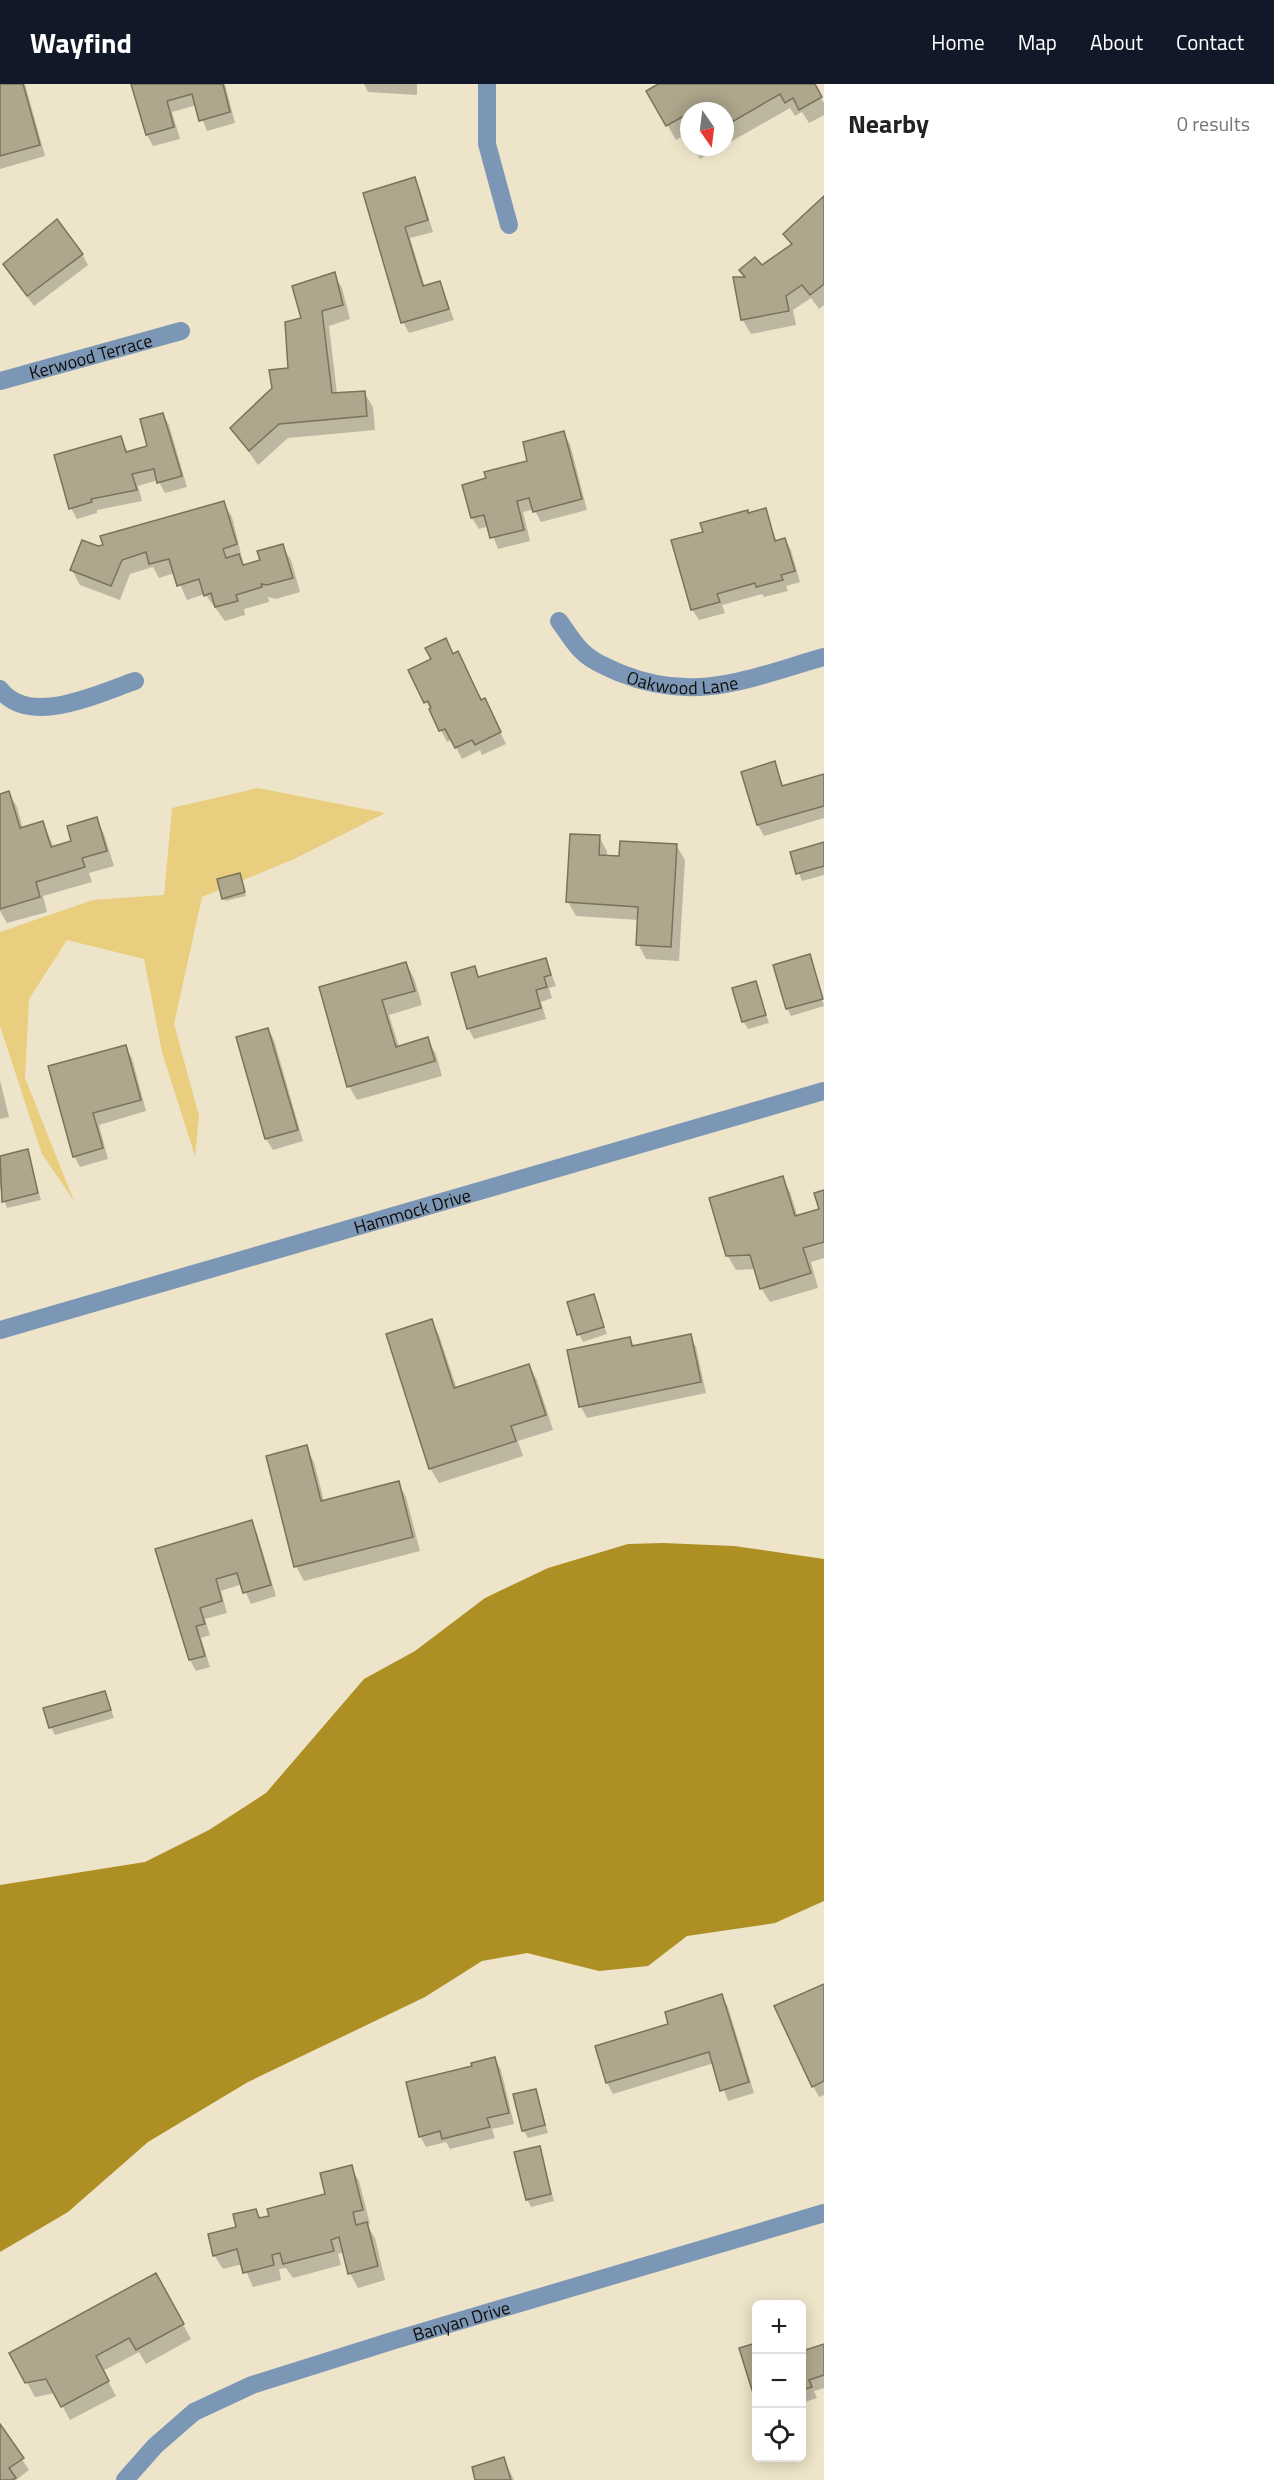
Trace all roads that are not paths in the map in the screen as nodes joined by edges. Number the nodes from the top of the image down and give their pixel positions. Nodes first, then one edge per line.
1 (487, 84) edge
2 (509, 225) dead end
3 (181, 331) dead end
4 (0, 381) edge
5 (559, 621) dead end
6 (824, 657) edge
7 (135, 681) dead end
8 (3, 693) edge
9 (824, 1091) edge
10 (0, 1330) edge
11 (824, 2213) edge
12 (125, 2480) edge

1 - 2 street
3 - 4 street, Kerwood Terrace
5 - 6 street, Oakwood Lane
7 - 8 street
9 - 10 street, Hammock Drive
11 - 12 street, Banyan Drive

